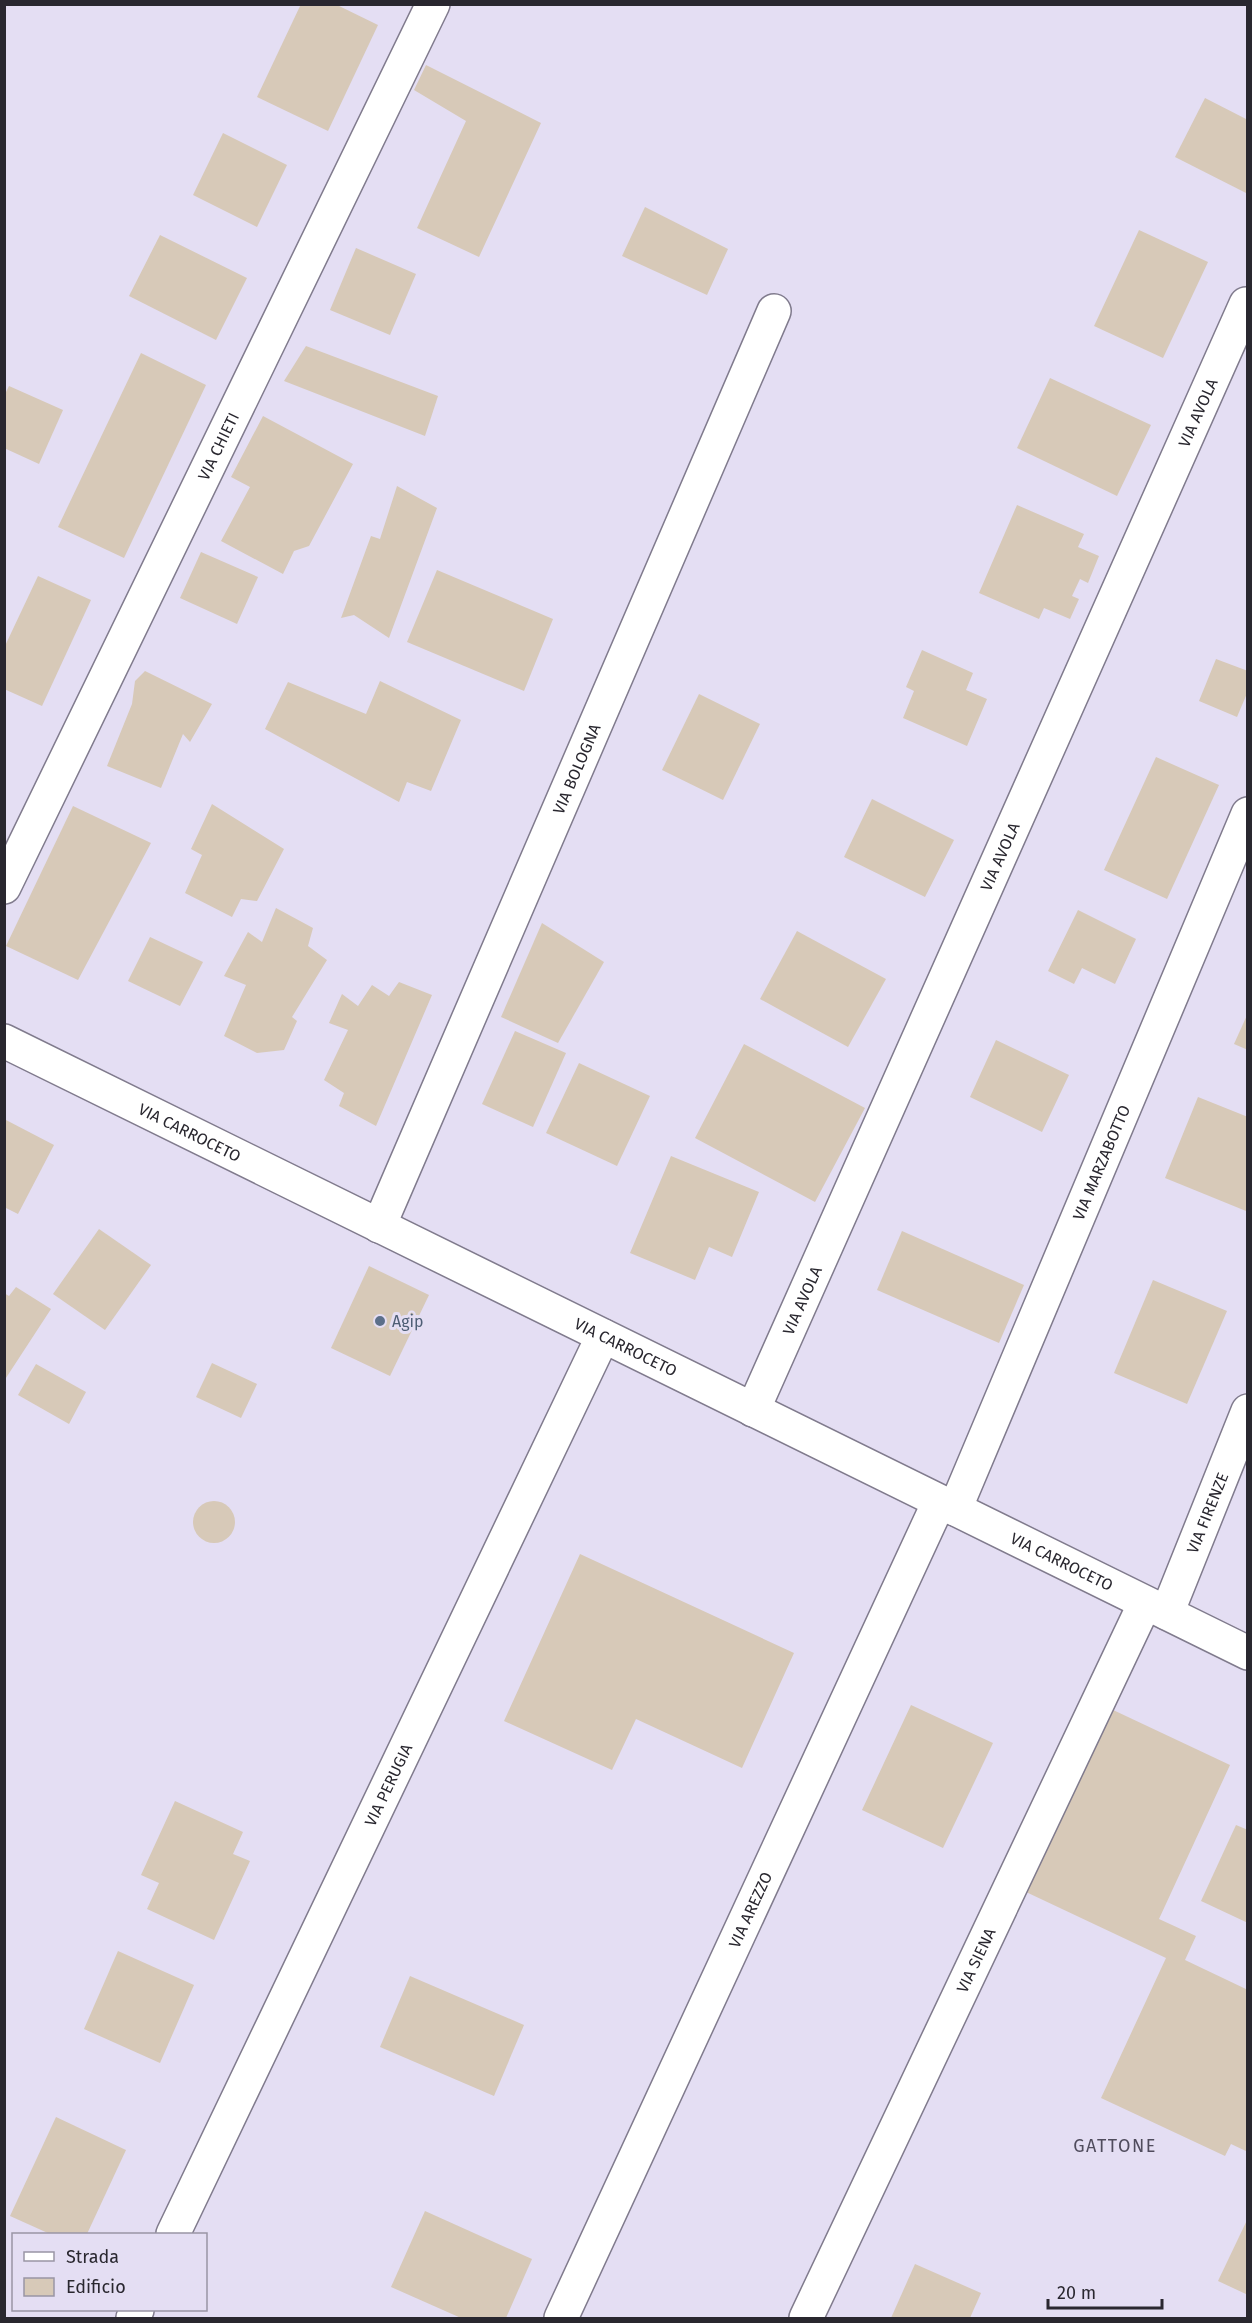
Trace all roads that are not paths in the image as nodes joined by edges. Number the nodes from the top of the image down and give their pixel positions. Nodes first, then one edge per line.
1 (433, 4) edge
2 (1246, 304) dead end
3 (774, 311) dead end
4 (1248, 814) edge
5 (4, 887) edge
6 (4, 1041) edge
7 (379, 1226) junction
8 (603, 1336) junction
9 (753, 1410) junction
10 (1248, 1411) edge
11 (947, 1505) junction
12 (1156, 1608) junction
13 (1248, 1653) edge
14 (174, 2233) edge
15 (561, 2319) edge
16 (807, 2319) edge

1 - 5 street, VIA CHIETI
2 - 9 street, VIA AVOLA
3 - 7 street, VIA BOLOGNA
4 - 11 street, VIA MARZABOTTO
6 - 7 street, VIA CARROCETO
7 - 8 street, VIA CARROCETO
8 - 9 street, VIA CARROCETO
8 - 14 street, VIA PERUGIA
9 - 11 street, VIA CARROCETO
10 - 12 street, VIA FIRENZE
11 - 12 street, VIA CARROCETO
11 - 15 street, VIA AREZZO
12 - 13 street, VIA CARROCETO
12 - 16 street, VIA SIENA

